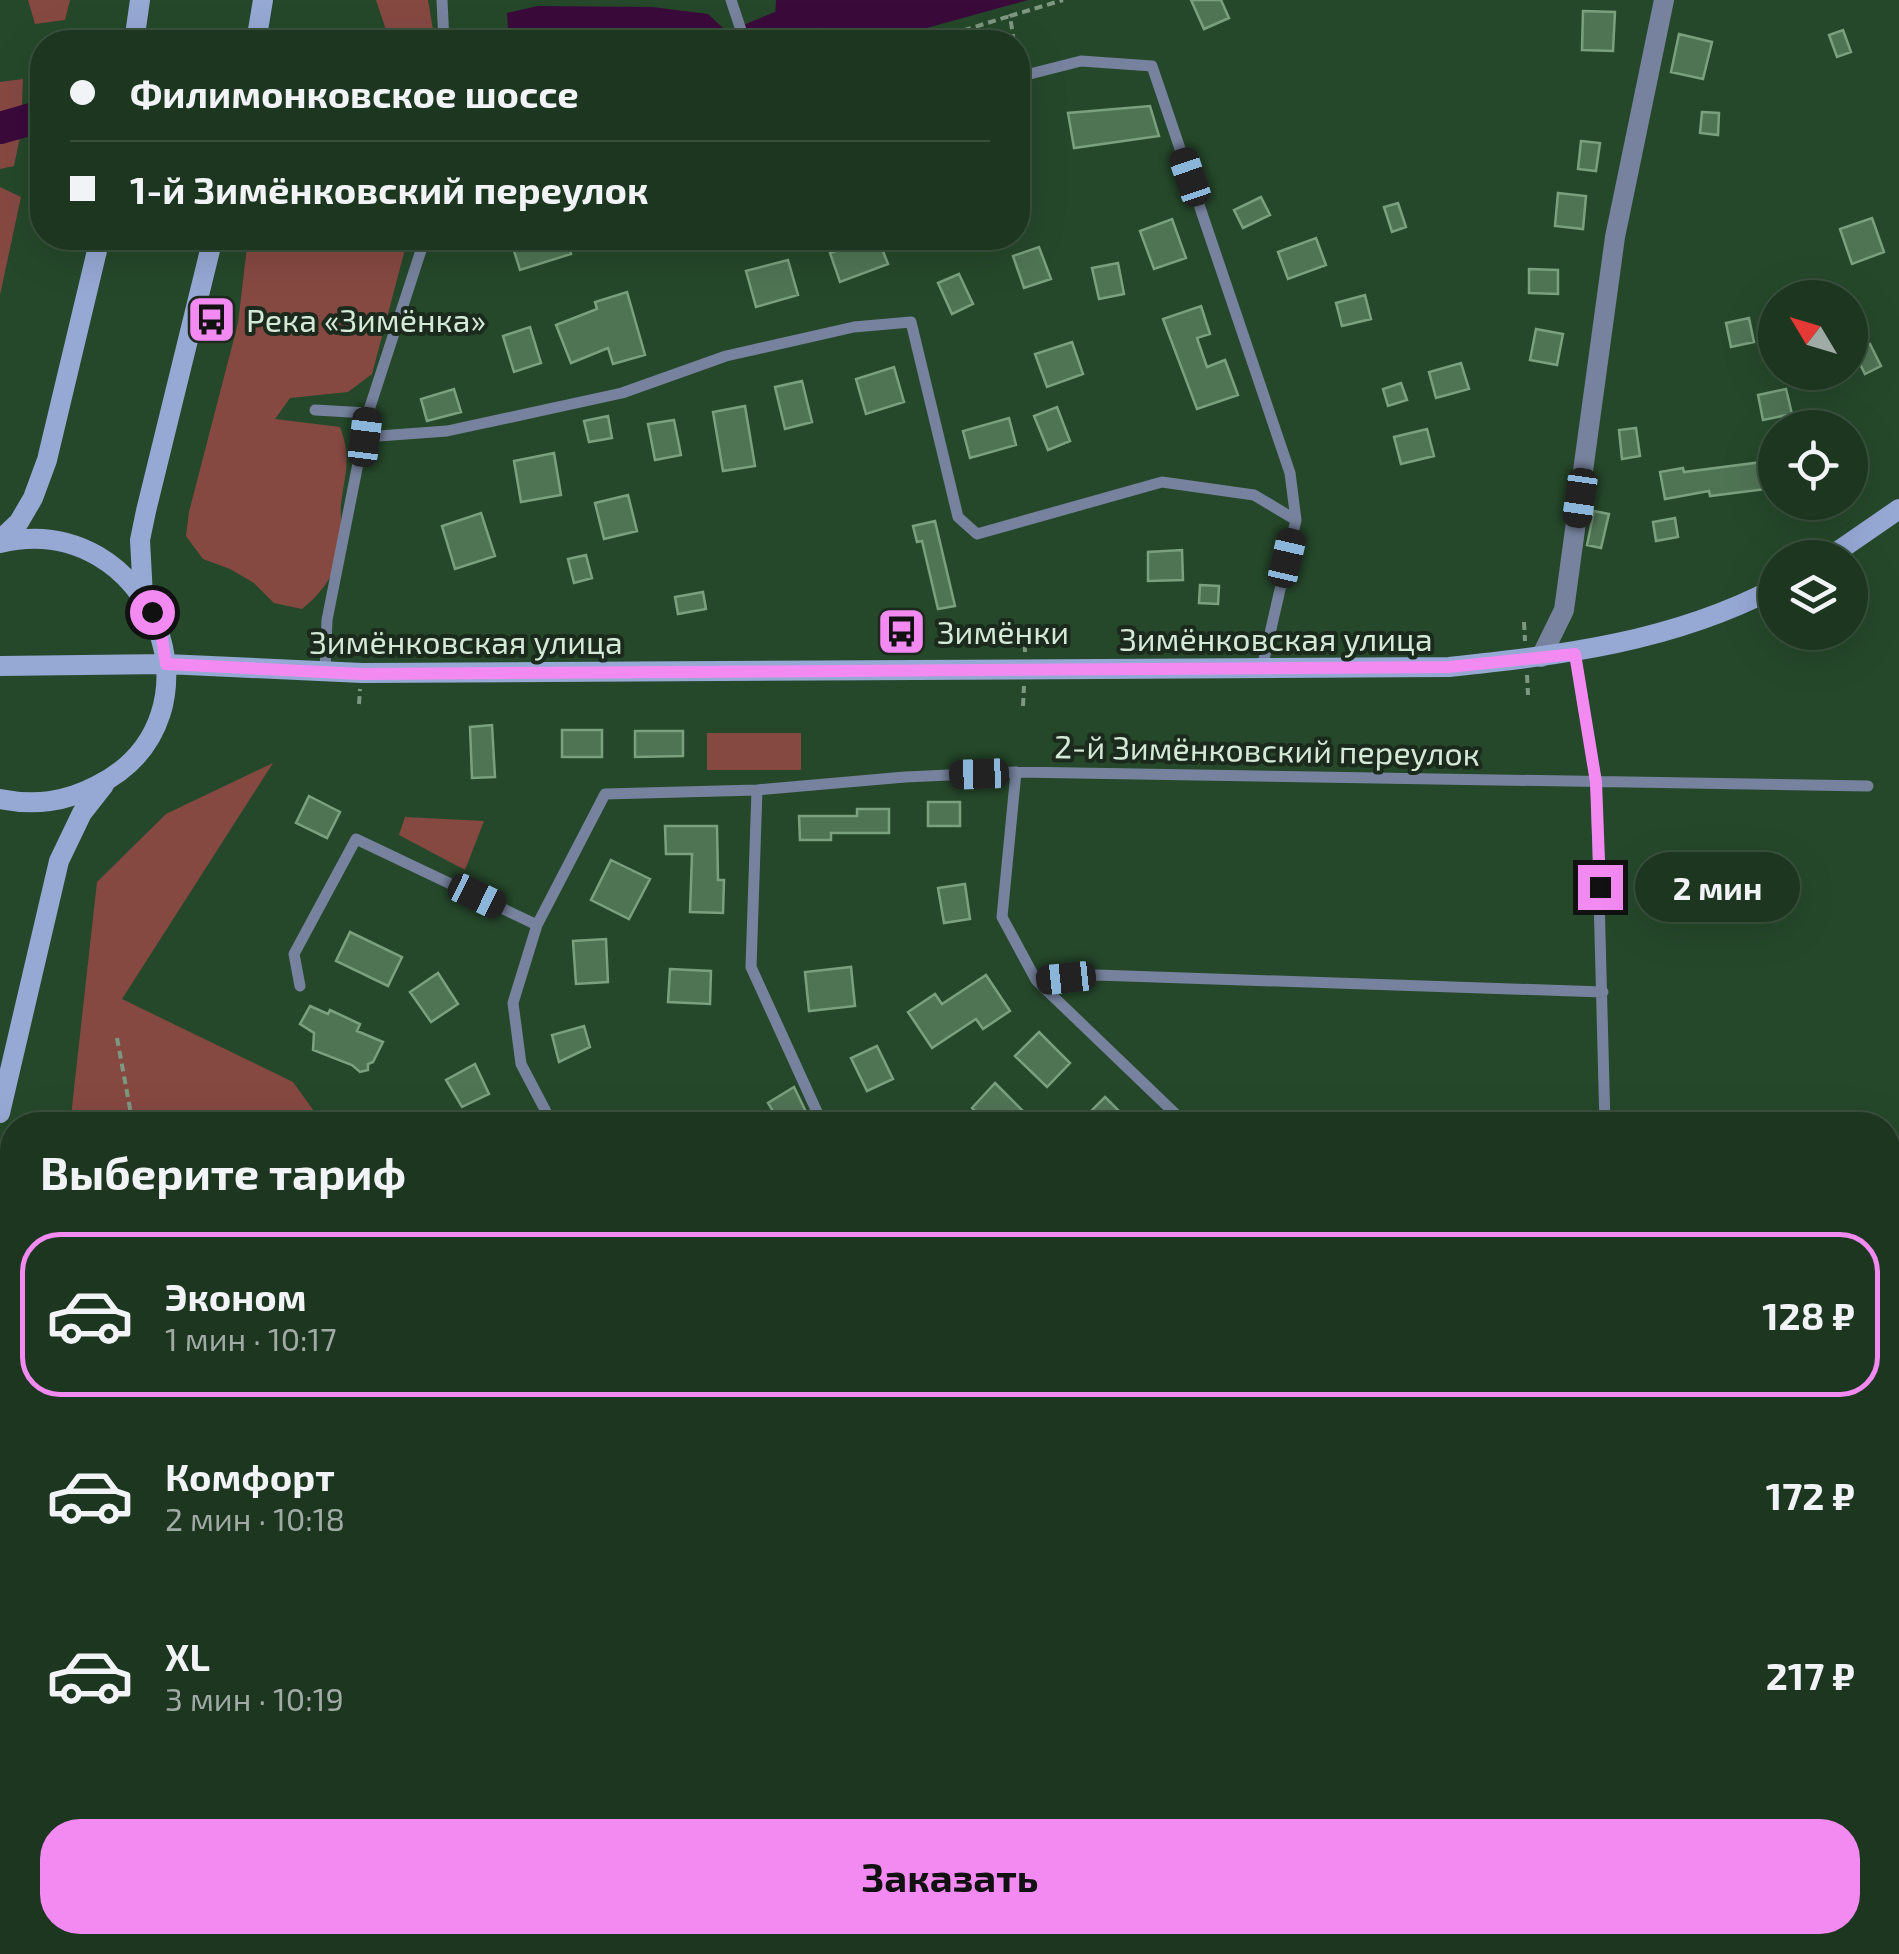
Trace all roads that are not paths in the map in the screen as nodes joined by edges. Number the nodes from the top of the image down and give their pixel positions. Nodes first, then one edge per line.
1 (140, 0) edge
2 (263, 0) edge
3 (442, 0) edge
4 (731, 0) edge
5 (1664, 0) edge
6 (136, 30) edge
7 (258, 30) edge
8 (443, 30) edge
9 (742, 30) edge
10 (1030, 74) edge
11 (97, 250) edge
12 (210, 250) edge
13 (421, 250) edge
14 (315, 410) dead end
15 (368, 413) junction
16 (365, 437) junction
17 (1899, 509) edge
18 (1296, 520) junction
19 (1854, 540) edge
20 (0, 541) edge
21 (144, 596) junction
22 (1758, 596) edge
23 (1575, 654) junction
24 (1541, 657) junction
25 (166, 664) junction
26 (0, 666) edge
27 (1262, 668) junction
28 (325, 672) junction
29 (1016, 772) junction
30 (108, 780) junction
31 (1596, 782) junction
32 (1868, 786) dead end
33 (757, 790) junction
34 (0, 799) edge
35 (537, 925) junction
36 (1036, 980) junction
37 (300, 986) dead end
38 (1603, 992) junction
39 (0, 1112) edge
40 (546, 1112) edge
41 (817, 1112) edge
42 (1174, 1112) edge
43 (1605, 1112) edge

1 - 6 main road
2 - 7 main road
3 - 8 lane
4 - 9 lane
5 - 24 street
10 - 18 lane
11 - 20 main road
12 - 21 main road
13 - 15 lane
14 - 15 lane
15 - 16 lane
16 - 18 lane
16 - 28 lane
17 - 19 main road
18 - 27 lane
20 - 21 main road
21 - 25 main road
22 - 23 main road, Зимёнковская улица
23 - 24 main road, Зимёнковская улица
23 - 31 lane
24 - 27 main road, Зимёнковская улица
25 - 26 main road, Зимёнковская улица
25 - 28 main road, Зимёнковская улица
25 - 30 main road
27 - 28 main road, Зимёнковская улица
29 - 31 lane, 2-й Зимёнковский переулок
29 - 33 lane, 2-й Зимёнковский переулок
29 - 36 lane
30 - 34 main road
30 - 39 main road
31 - 32 lane, 2-й Зимёнковский переулок
31 - 38 lane
33 - 35 lane, 2-й Зимёнковский переулок
33 - 41 lane
35 - 37 lane
35 - 40 lane, 2-й Зимёнковский переулок
36 - 38 lane
36 - 42 lane
38 - 43 lane

